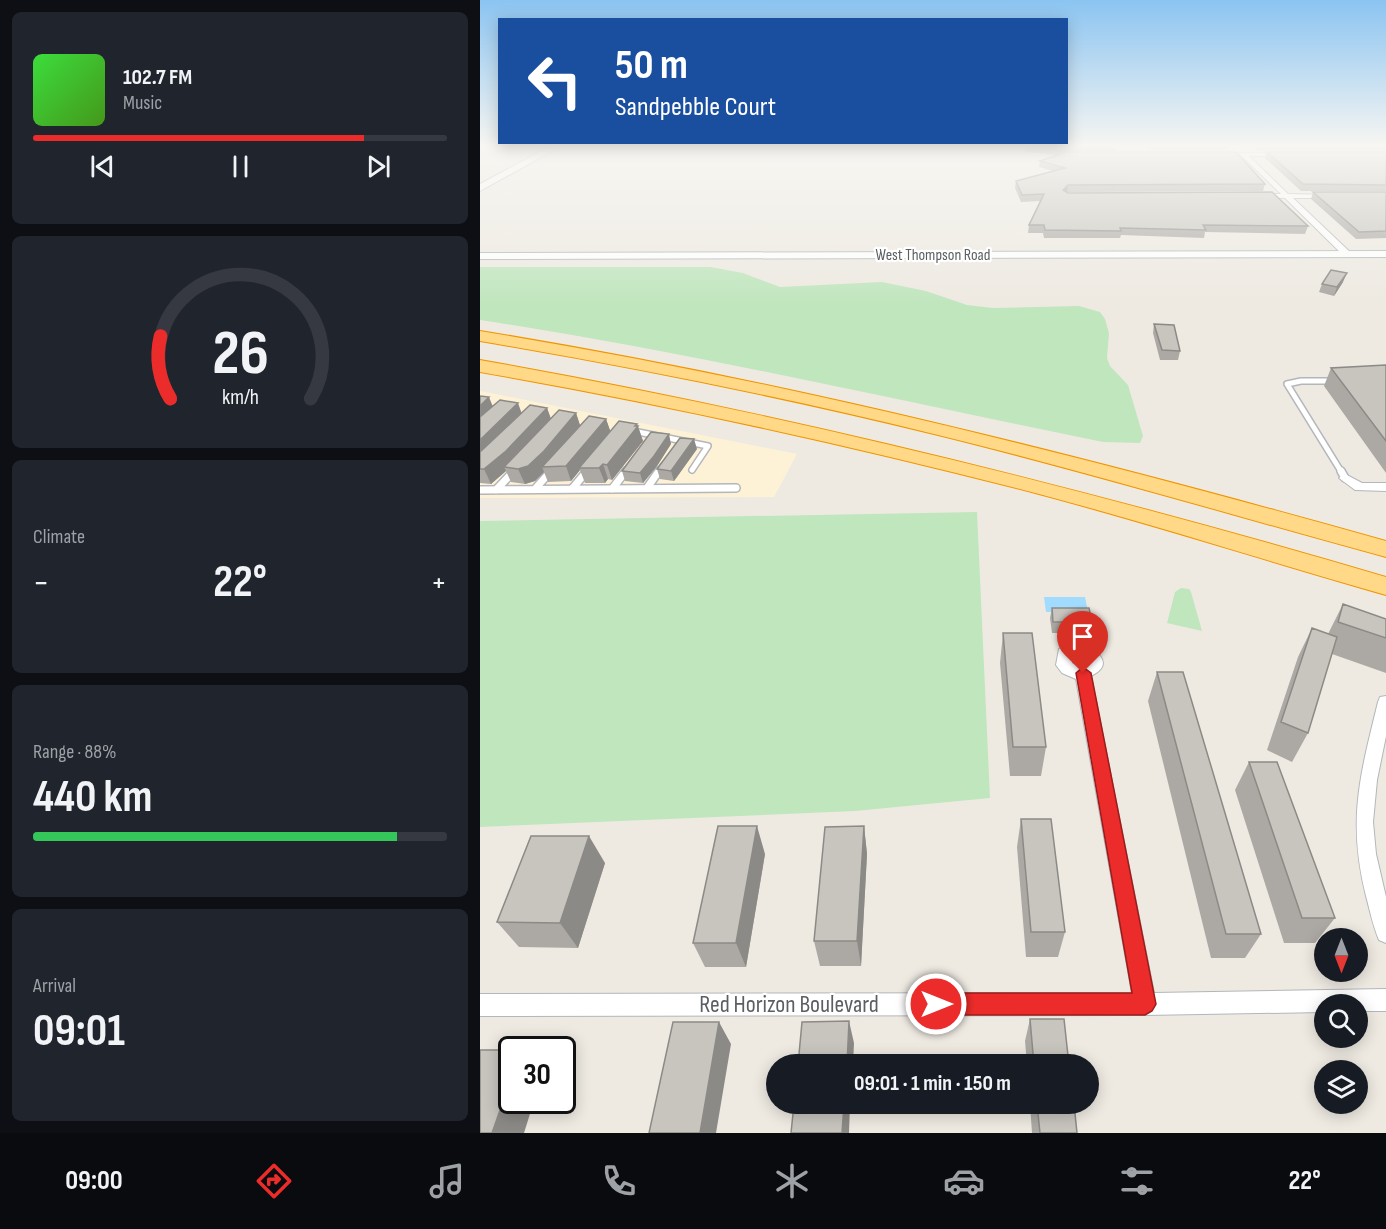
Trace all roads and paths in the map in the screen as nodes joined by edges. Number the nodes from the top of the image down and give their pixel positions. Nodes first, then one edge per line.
1 (1289, 198) edge
2 (1386, 254) edge
3 (1348, 255) junction
4 (480, 256) edge
5 (480, 336) edge
6 (480, 366) edge
7 (1343, 381) edge
8 (622, 429) edge
9 (653, 435) junction
10 (681, 441) junction
11 (646, 444) edge
12 (675, 450) edge
13 (668, 460) edge
14 (633, 462) edge
15 (594, 463) edge
16 (557, 465) edge
17 (518, 466) edge
18 (692, 470) dead end
19 (1345, 478) joint
20 (1386, 487) edge
21 (647, 488) junction
22 (736, 488) dead end
23 (535, 489) junction
24 (572, 489) junction
25 (612, 489) junction
26 (480, 490) edge
27 (496, 490) junction
28 (1386, 549) edge
29 (1386, 586) edge
30 (1083, 673) dead end
31 (1386, 702) edge
32 (1386, 933) edge
33 (1386, 1000) edge
34 (1145, 1004) junction
35 (480, 1005) edge

1 - 3 street
2 - 3 main road, West Thompson Road
3 - 4 main road, West Thompson Road
5 - 28 highway
6 - 29 highway
7 - 19 lane
8 - 9 lane
9 - 10 lane
9 - 11 lane
10 - 12 lane
10 - 18 lane
13 - 21 lane
14 - 25 lane
15 - 24 lane
16 - 23 lane
17 - 27 lane
19 - 20 street
21 - 22 lane
21 - 25 lane
23 - 24 lane
23 - 27 lane
24 - 25 lane
26 - 27 lane
30 - 34 street
31 - 32 street
33 - 34 street, Red Horizon Boulevard
34 - 35 street, Red Horizon Boulevard

